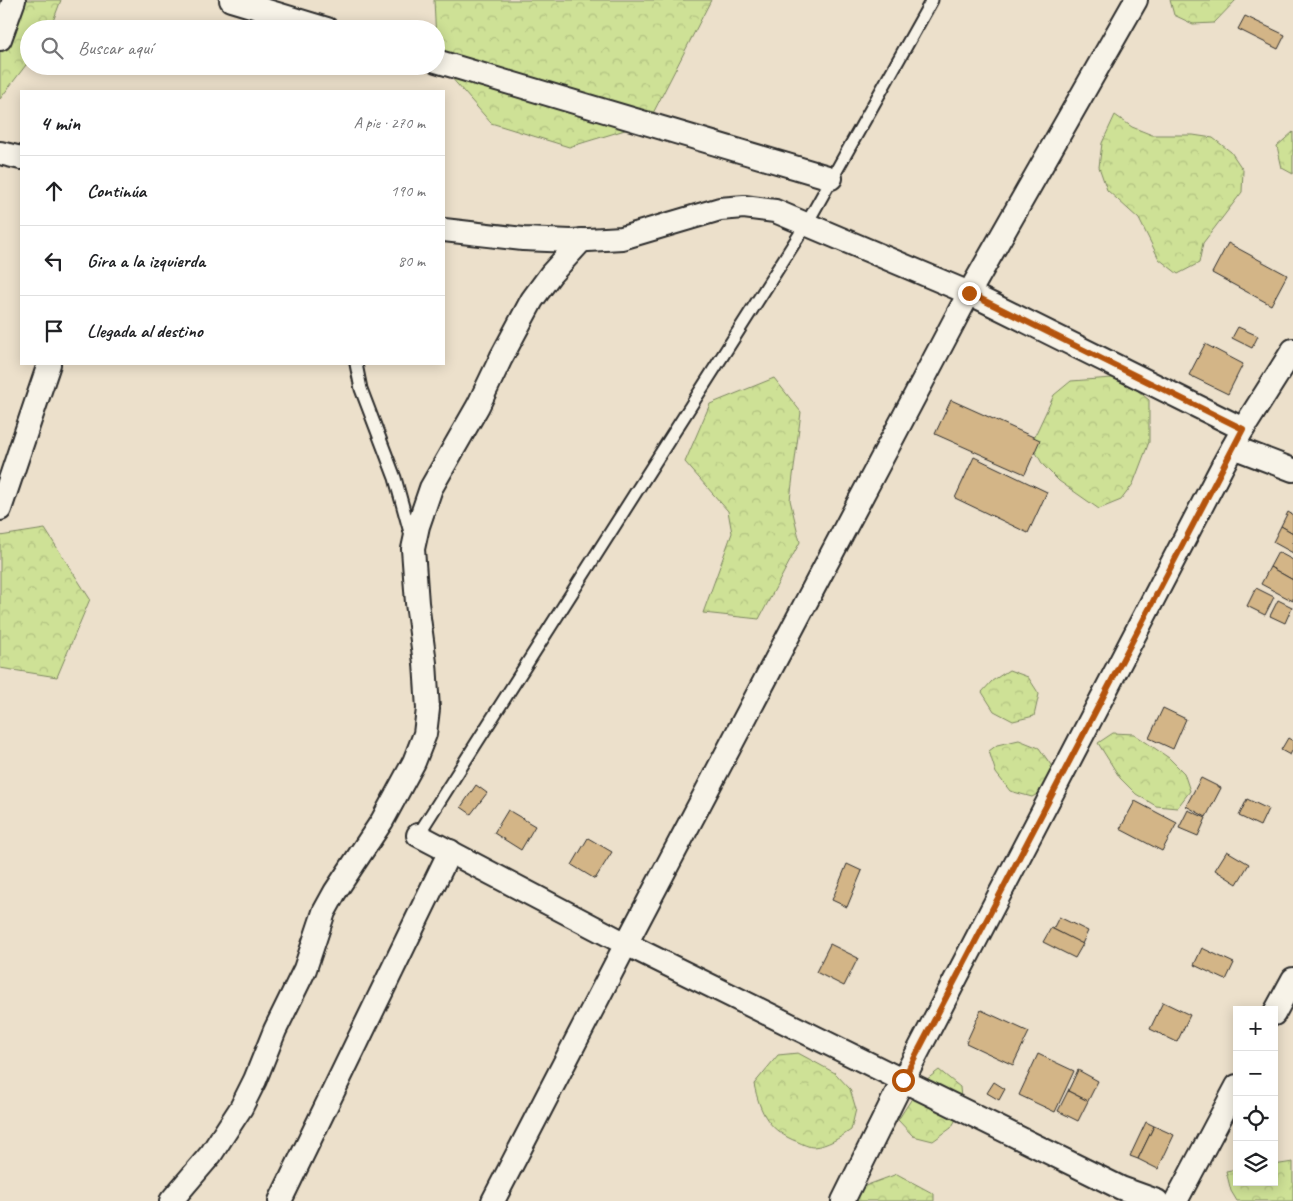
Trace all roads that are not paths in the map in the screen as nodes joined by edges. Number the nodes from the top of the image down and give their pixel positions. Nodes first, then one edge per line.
1 (14, 0) edge
2 (231, 0) edge
3 (932, 0) edge
4 (1136, 0) edge
5 (297, 20) edge
6 (0, 39) edge
7 (445, 64) edge
8 (0, 153) edge
9 (20, 158) edge
10 (831, 178) junction
11 (807, 223) junction
12 (445, 230) edge
13 (582, 240) junction
14 (969, 293) junction
15 (1293, 350) edge
16 (49, 365) edge
17 (356, 365) edge
18 (1238, 438) junction
19 (1293, 470) edge
20 (0, 509) edge
21 (413, 545) junction
22 (418, 835) joint
23 (450, 851) junction
24 (626, 944) junction
25 (1293, 979) edge
26 (1278, 1007) edge
27 (903, 1080) junction
28 (1233, 1094) edge
29 (171, 1201) edge
30 (280, 1201) edge
31 (493, 1201) edge
32 (843, 1201) edge
33 (1157, 1201) edge
34 (1176, 1201) edge

1 - 6 street
2 - 5 street
3 - 10 lane
4 - 14 street
7 - 10 street
8 - 9 street
10 - 11 lane
11 - 13 street
11 - 14 street
11 - 22 lane
12 - 13 street
13 - 21 street
14 - 18 street
14 - 24 street
15 - 18 street
16 - 20 street
17 - 21 lane
18 - 19 street
18 - 27 street
21 - 29 street
22 - 23 street
23 - 24 street
23 - 30 street
24 - 27 street
24 - 31 street
25 - 26 street
27 - 32 street
27 - 33 street
28 - 34 street

